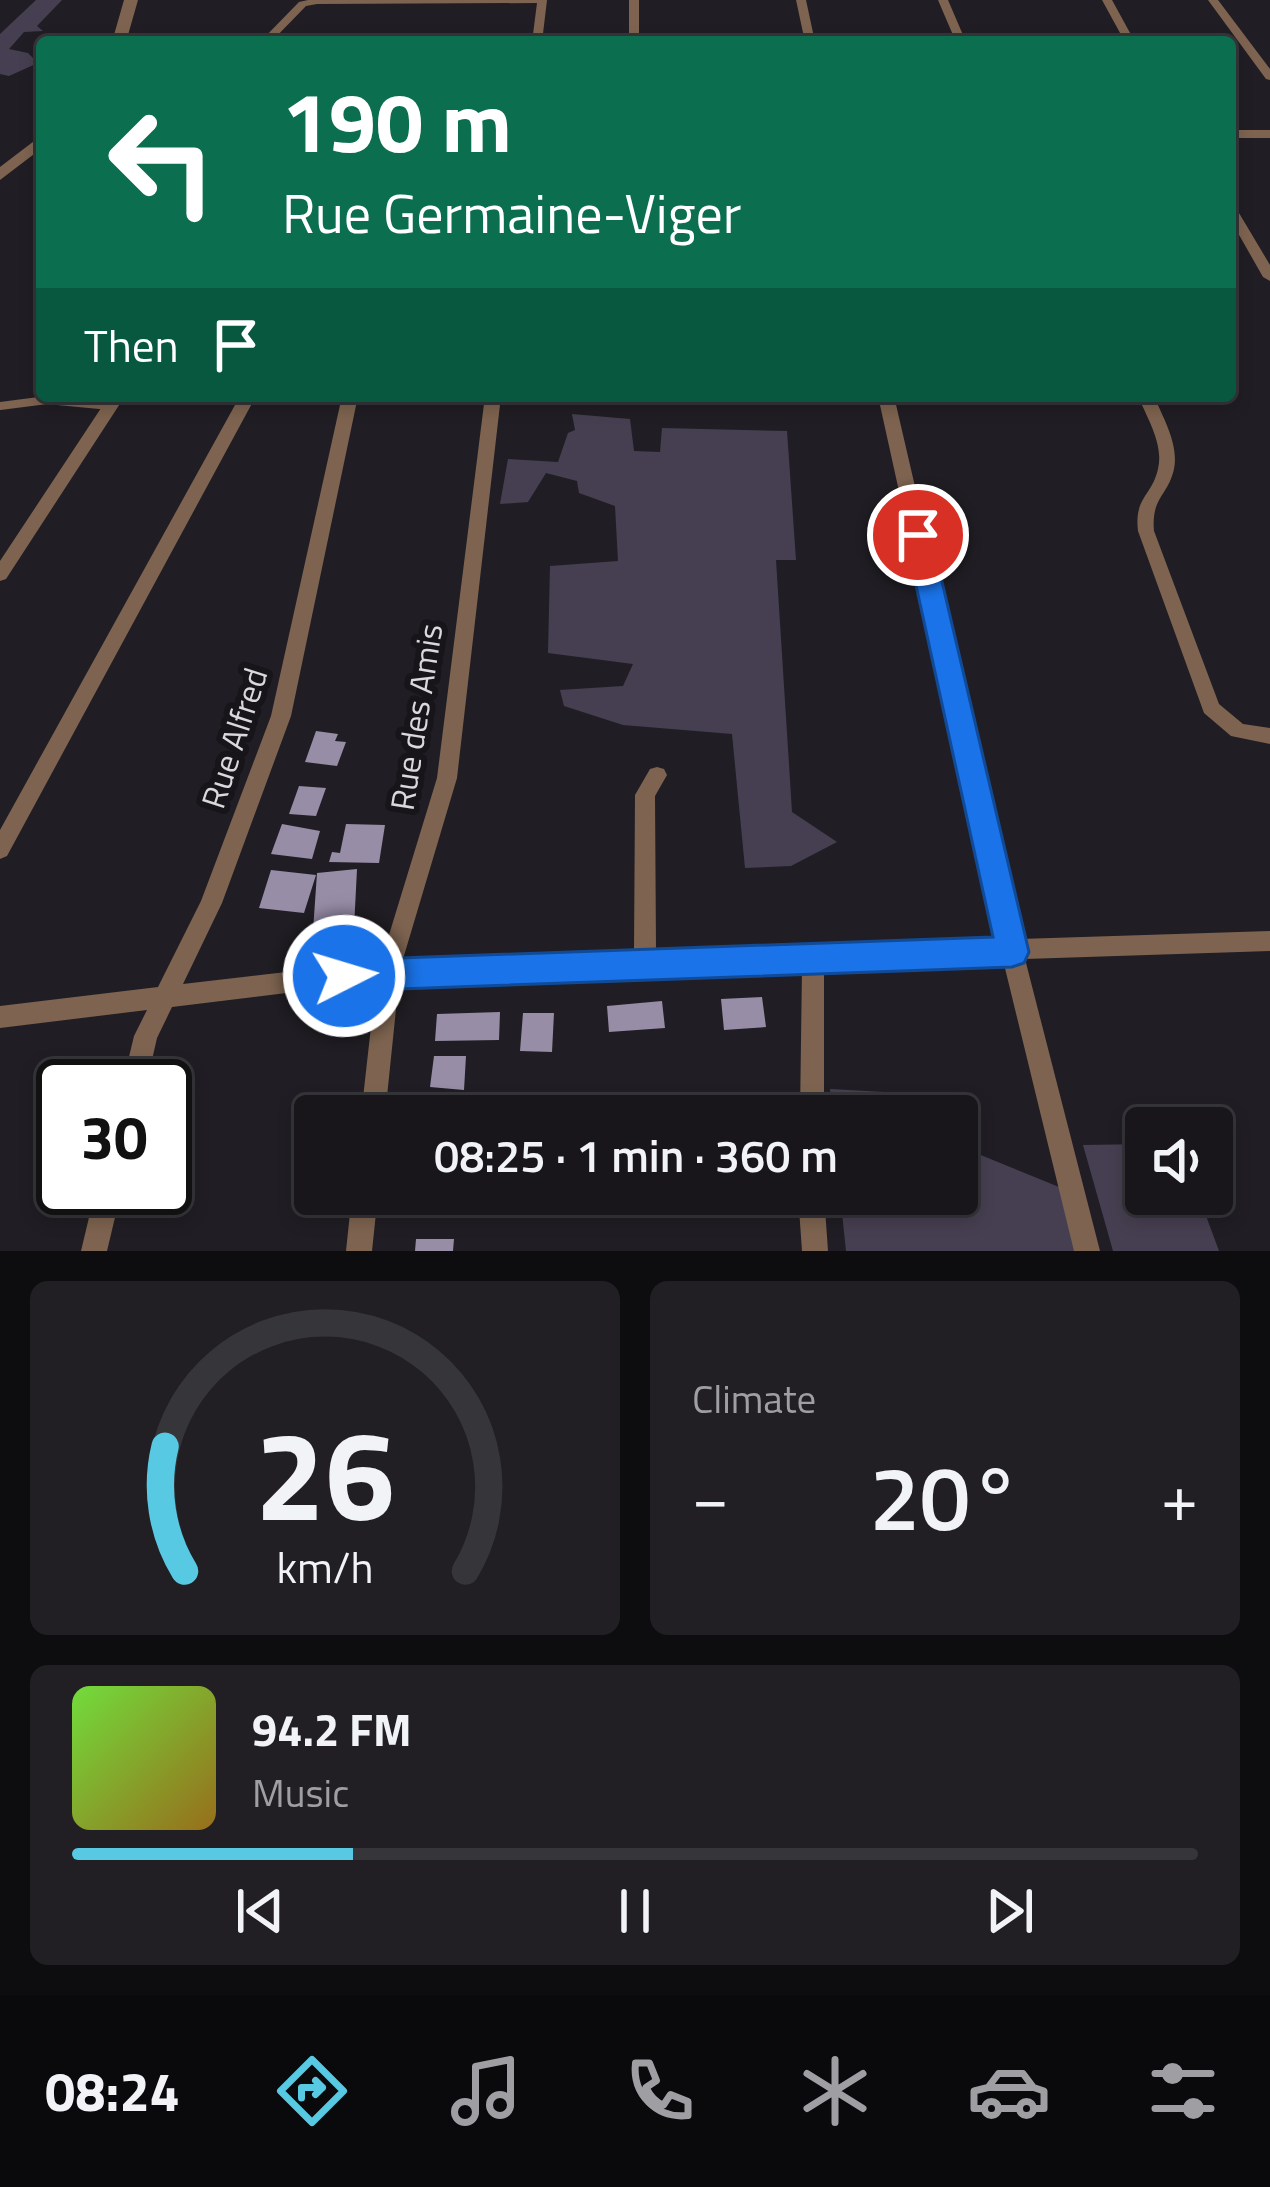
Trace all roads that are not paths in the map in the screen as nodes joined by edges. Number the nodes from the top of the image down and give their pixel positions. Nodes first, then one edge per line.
1 (131, 0) edge
2 (542, 0) edge
3 (634, 0) edge
4 (801, 0) edge
5 (943, 0) edge
6 (1107, 0) edge
7 (1213, 0) edge
8 (120, 36) edge
9 (271, 36) edge
10 (538, 36) edge
11 (634, 36) edge
12 (809, 36) edge
13 (958, 36) edge
14 (1127, 36) edge
15 (1270, 77) edge
16 (1236, 134) edge
17 (1270, 134) edge
18 (36, 145) edge
19 (0, 175) edge
20 (1236, 218) edge
21 (1270, 277) edge
22 (36, 400) edge
23 (113, 402) edge
24 (245, 402) edge
25 (349, 402) edge
26 (493, 402) edge
27 (887, 402) edge
28 (1148, 402) edge
29 (0, 406) edge
30 (0, 574) edge
31 (1270, 736) edge
32 (657, 776) dead end
33 (0, 850) edge
34 (1270, 941) edge
35 (1012, 952) junction
36 (813, 960) junction
37 (645, 962) junction
38 (389, 970) junction
39 (165, 996) junction
40 (0, 1017) edge
41 (140, 1059) edge
42 (375, 1095) edge
43 (812, 1095) edge
44 (103, 1215) edge
45 (363, 1215) edge
46 (812, 1215) edge
47 (94, 1251) edge
48 (359, 1251) edge
49 (815, 1251) edge
50 (1087, 1251) edge

1 - 8 street
2 - 9 street
2 - 10 street
3 - 11 street
4 - 12 street
5 - 13 street
6 - 14 street
7 - 15 street
16 - 17 street
18 - 19 street
20 - 21 street
22 - 29 lane
23 - 30 street
24 - 33 street
25 - 39 street, Rue Alfred
26 - 38 street, Rue des Amis
27 - 35 street
28 - 31 street
32 - 37 street
34 - 35 street
35 - 36 street
35 - 50 street
36 - 37 street
36 - 43 street
37 - 38 street
38 - 39 street
38 - 42 street, Rue des Amis
39 - 40 street
39 - 41 street, Rue Alfred
44 - 47 street
45 - 48 street
46 - 49 street

